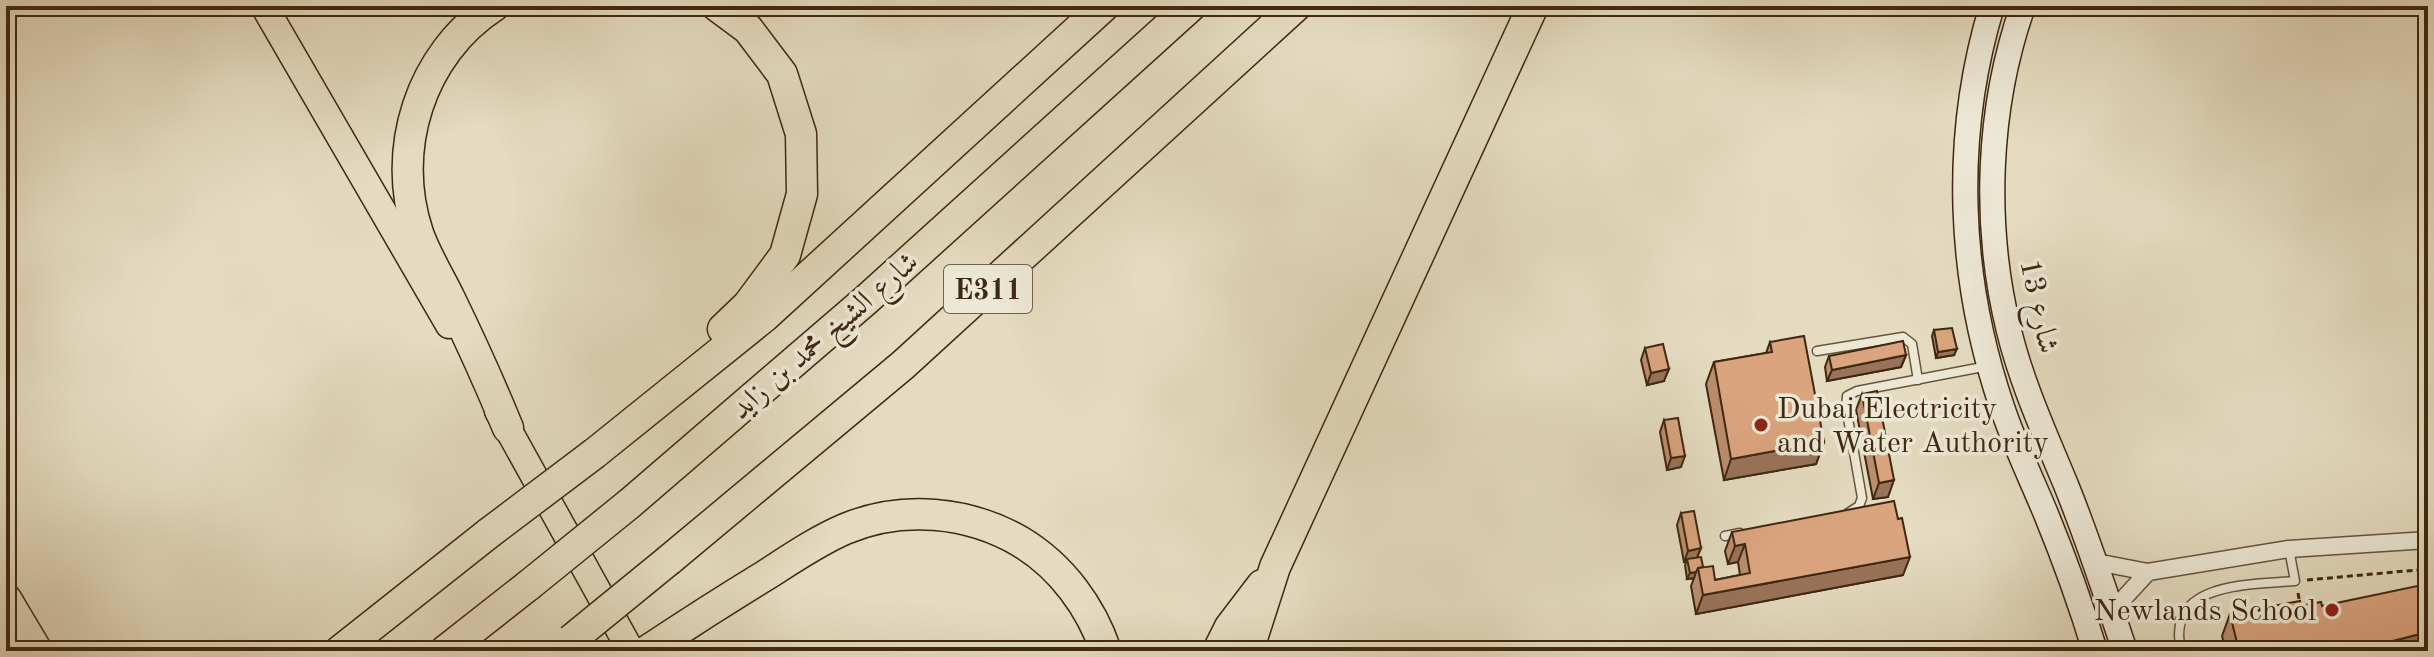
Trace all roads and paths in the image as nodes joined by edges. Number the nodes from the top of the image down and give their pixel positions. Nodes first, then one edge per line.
1 (264, 6) edge
2 (494, 6) edge
3 (717, 6) edge
4 (1104, 6) edge
5 (1191, 6) edge
6 (1296, 6) edge
7 (1533, 6) edge
8 (1992, 6) edge
9 (2023, 6) edge
10 (1817, 351) dead end
11 (1989, 366) junction
12 (1918, 380) junction
13 (508, 428) junction
14 (619, 435) junction
15 (1844, 514) edge
16 (1755, 531) edge
17 (1725, 536) dead end
18 (2428, 540) edge
19 (2289, 549) junction
20 (2096, 562) junction
21 (1275, 567) junction
22 (2428, 569) edge
23 (2148, 572) junction
24 (2295, 581) junction
25 (6, 599) edge
26 (2113, 616) junction
27 (2302, 617) edge
28 (564, 645) edge
29 (37, 651) edge
30 (340, 651) edge
31 (445, 651) edge
32 (631, 651) edge
33 (647, 651) edge
34 (1106, 651) edge
35 (1218, 651) edge
36 (1248, 651) edge
37 (2095, 651) edge
38 (2125, 651) edge
39 (2181, 651) edge

1 - 13 main road
2 - 13 highway
3 - 14 highway
4 - 14 highway
5 - 31 highway, شارع الشيخ محمد بن زايد / E311, bridge
6 - 28 highway, E311, bridge
7 - 21 highway
8 - 11 street, شارع 13
9 - 20 street, شارع 13
10 - 12 lane
11 - 12 lane
11 - 37 street, شارع 13
12 - 15 lane
13 - 32 main road
14 - 30 highway, bridge
16 - 17 lane
18 - 19 street
19 - 23 street
19 - 24 lane
20 - 23 street
20 - 26 street, شارع 13
21 - 35 highway
21 - 36 highway
22 - 24 path
23 - 26 street
24 - 27 path
24 - 39 lane
25 - 29 highway
26 - 38 street, شارع 13
33 - 34 highway

